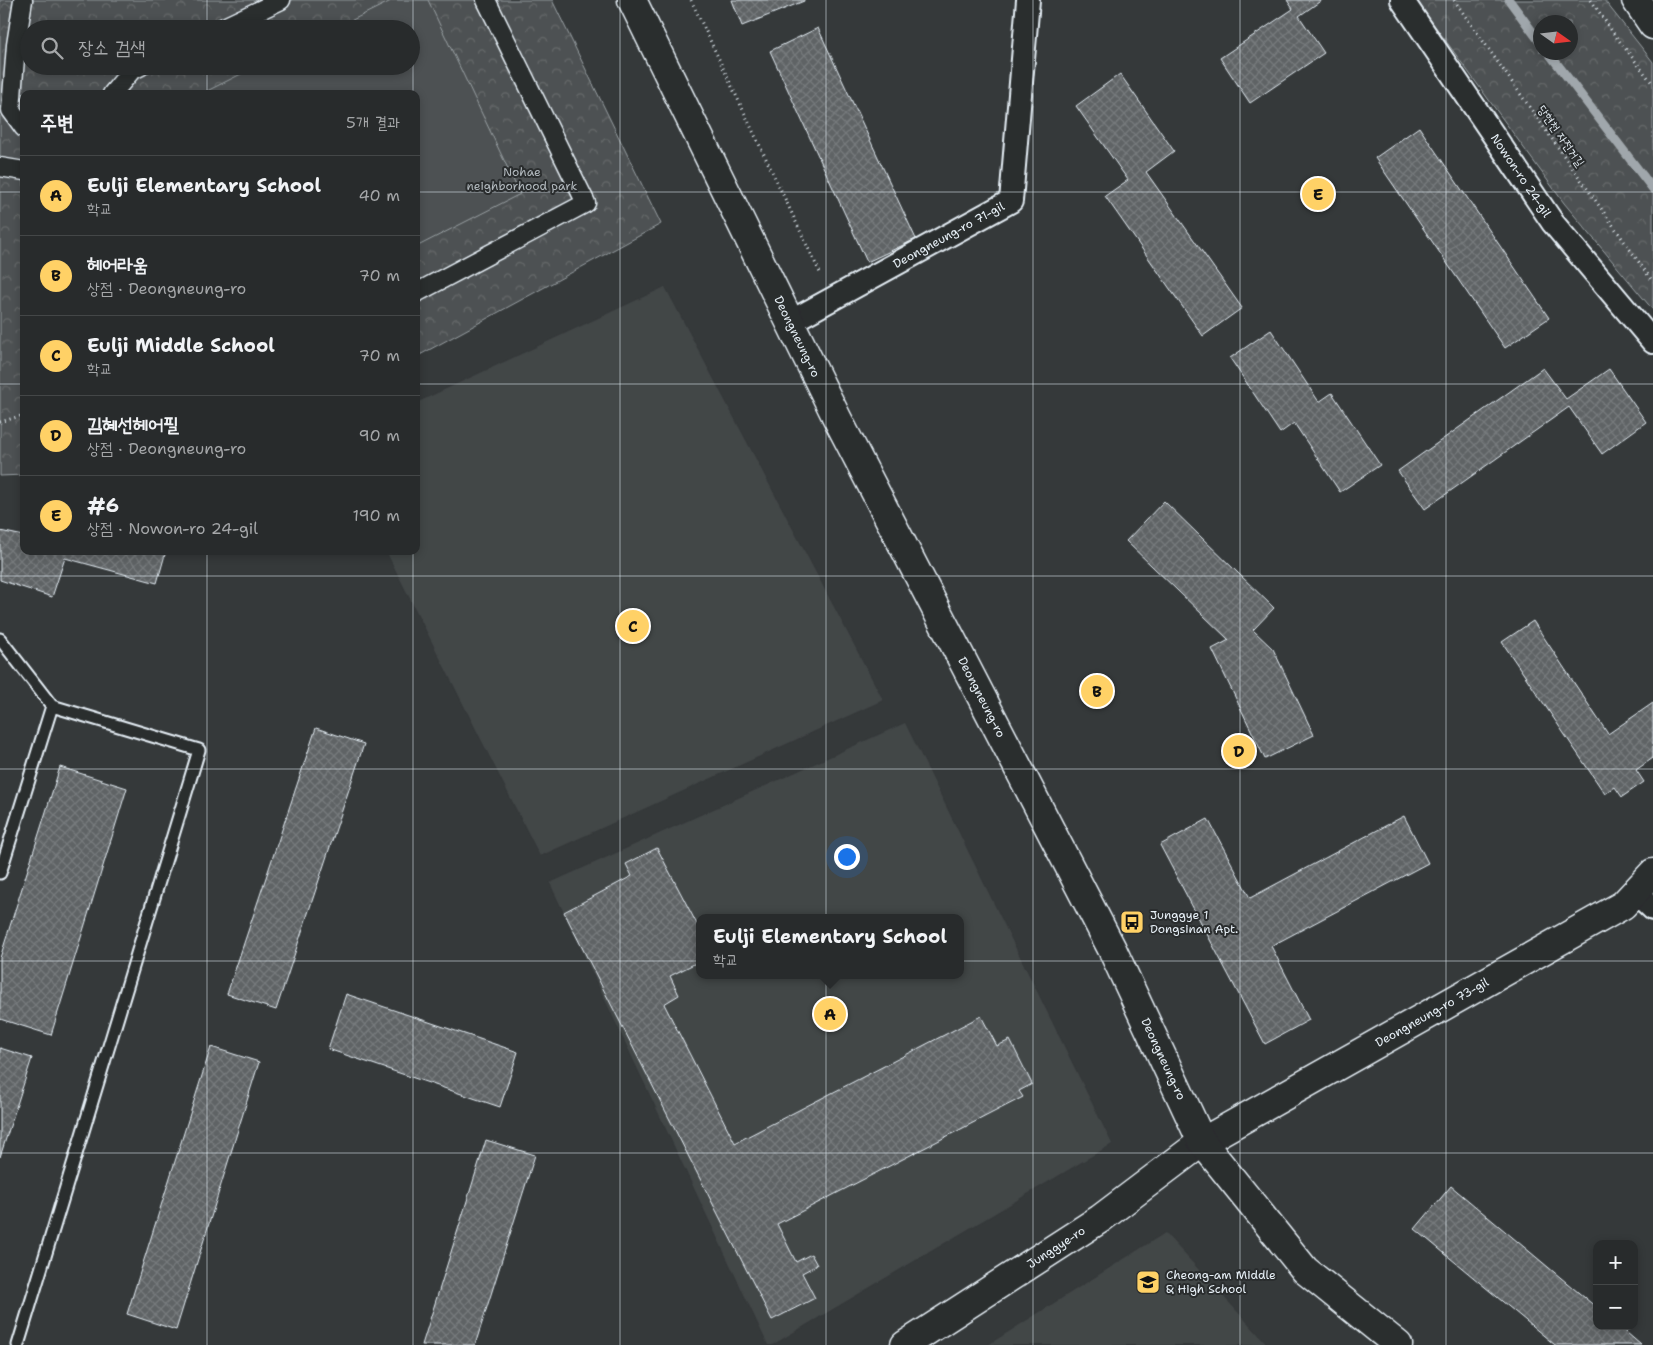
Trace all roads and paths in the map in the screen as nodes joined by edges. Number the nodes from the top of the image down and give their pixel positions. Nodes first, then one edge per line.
1 (23, 0) edge
2 (281, 0) edge
3 (486, 0) edge
4 (632, 0) edge
5 (691, 0) edge
6 (1028, 0) edge
7 (1402, 0) edge
8 (1454, 0) edge
9 (1591, 0) edge
10 (1636, 0) edge
11 (239, 20) edge
12 (1653, 25) edge
13 (128, 75) edge
14 (1653, 84) edge
15 (115, 90) edge
16 (20, 122) edge
17 (0, 167) edge
18 (20, 170) edge
19 (1653, 282) edge
20 (420, 291) edge
21 (832, 299) junction
22 (790, 322) junction
23 (1653, 342) edge
24 (20, 417) edge
25 (0, 422) edge
26 (0, 639) edge
27 (52, 706) junction
28 (0, 873) edge
29 (1647, 891) edge
30 (1202, 1142) junction
31 (18, 1345) edge
32 (905, 1345) edge
33 (1398, 1345) edge

1 - 16 street
2 - 11 street
3 - 20 street
4 - 22 main road, Deongneung-ro
5 - 21 path
6 - 21 street, Deongneung-ro 71-gil
7 - 23 street, Nowon-ro 24-gil
8 - 19 path, 당현천 자전거길
9 - 14 path
10 - 12 main road
13 - 15 street
17 - 18 street
21 - 22 street, Deongneung-ro 71-gil
22 - 30 main road, Deongneung-ro
24 - 25 path
26 - 27 lane
27 - 28 lane
27 - 31 lane
29 - 30 main road, Deongneung-ro 73-gil
30 - 32 main road, Junggye-ro
30 - 33 main road, Deongneung-ro

